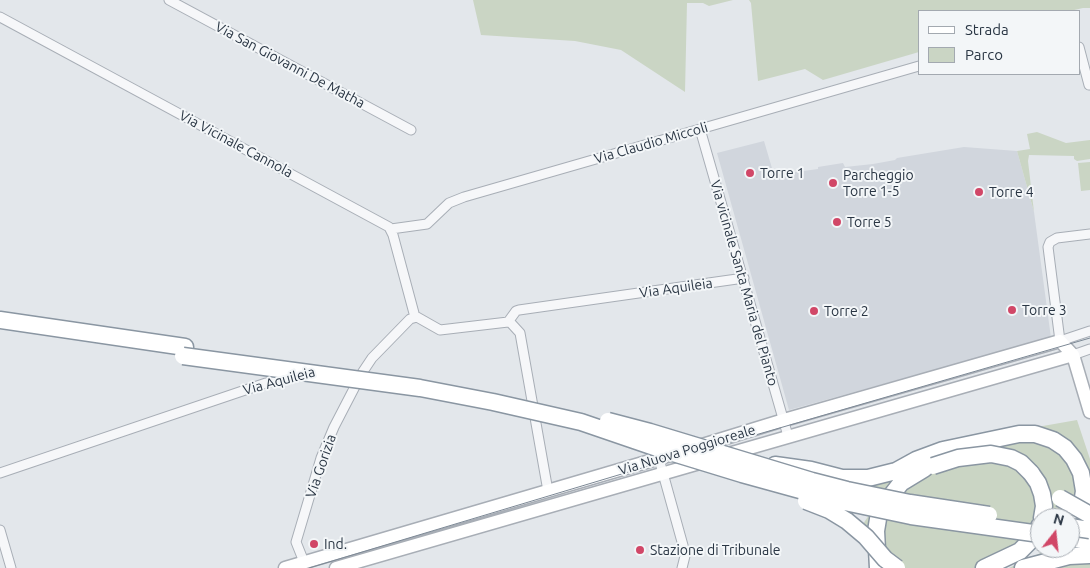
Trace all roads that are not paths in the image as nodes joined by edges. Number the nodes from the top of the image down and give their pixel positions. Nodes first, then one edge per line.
1 (169, 0) edge
2 (0, 17) edge
3 (1080, 51) edge
4 (918, 66) edge
5 (1089, 85) edge
6 (700, 129) junction
7 (411, 130) dead end
8 (391, 230) junction
9 (1090, 234) edge
10 (744, 278) junction
11 (415, 317) junction
12 (0, 320) edge
13 (509, 321) junction
14 (0, 328) edge
15 (1090, 331) edge
16 (1060, 341) junction
17 (1090, 349) edge
18 (1073, 355) junction
19 (362, 373) junction
20 (1090, 412) edge
21 (784, 420) junction
22 (788, 436) junction
23 (659, 459) junction
24 (744, 467) junction
25 (0, 472) edge
26 (1031, 473) junction
27 (663, 474) junction
28 (548, 491) junction
29 (1044, 508) edge
30 (1080, 509) edge
31 (1090, 515) edge
32 (1030, 522) edge
33 (0, 530) edge
34 (1030, 533) edge
35 (1030, 540) edge
36 (330, 555) junction
37 (1030, 558) edge
38 (1037, 558) edge
39 (304, 562) junction
40 (11, 568) edge
41 (285, 568) edge
42 (336, 568) edge
43 (682, 568) edge
44 (878, 568) edge
45 (897, 568) edge
46 (984, 568) edge
47 (997, 568) edge
48 (1023, 568) edge

1 - 7 street, Via San Giovanni De Matha
2 - 8 street, Via Vicinale Cannola
3 - 5 street
4 - 6 street, Via Claudio Miccoli
6 - 8 street, Via Claudio Miccoli
6 - 10 street, Via vicinale Santa Maria del Pianto
8 - 11 street
9 - 16 street
10 - 13 street, Via Aquileia
10 - 21 street, Via vicinale Santa Maria del Pianto
11 - 13 street, Via Aquileia
11 - 19 street
12 - 24 highway, bridge
13 - 28 street
14 - 24 highway, bridge
15 - 16 street, Via Nuova Poggioreale
16 - 18 main road
16 - 21 main road, Via Nuova Poggioreale
17 - 18 street, Via Nuova Poggioreale
18 - 20 main road
18 - 22 main road, Via Nuova Poggioreale
19 - 25 street, Via Aquileia
19 - 39 street, Via Gorizia
21 - 22 street, Via vicinale Santa Maria del Pianto
21 - 23 main road, Via Nuova Poggioreale
22 - 27 main road, Via Nuova Poggioreale
23 - 27 street
23 - 28 main road, Via Nuova Poggioreale
24 - 30 highway, bridge
24 - 32 highway, bridge
24 - 34 highway, bridge
24 - 45 highway, bridge
26 - 29 highway
26 - 31 highway, bridge
26 - 44 highway, bridge
27 - 42 main road, Via Nuova Poggioreale
27 - 43 street
28 - 36 main road, Via Nuova Poggioreale
33 - 40 street
35 - 46 highway
36 - 39 main road, Via Nuova Poggioreale
36 - 42 main road
37 - 47 highway
38 - 48 highway
39 - 41 main road, Via Nuova Poggioreale

